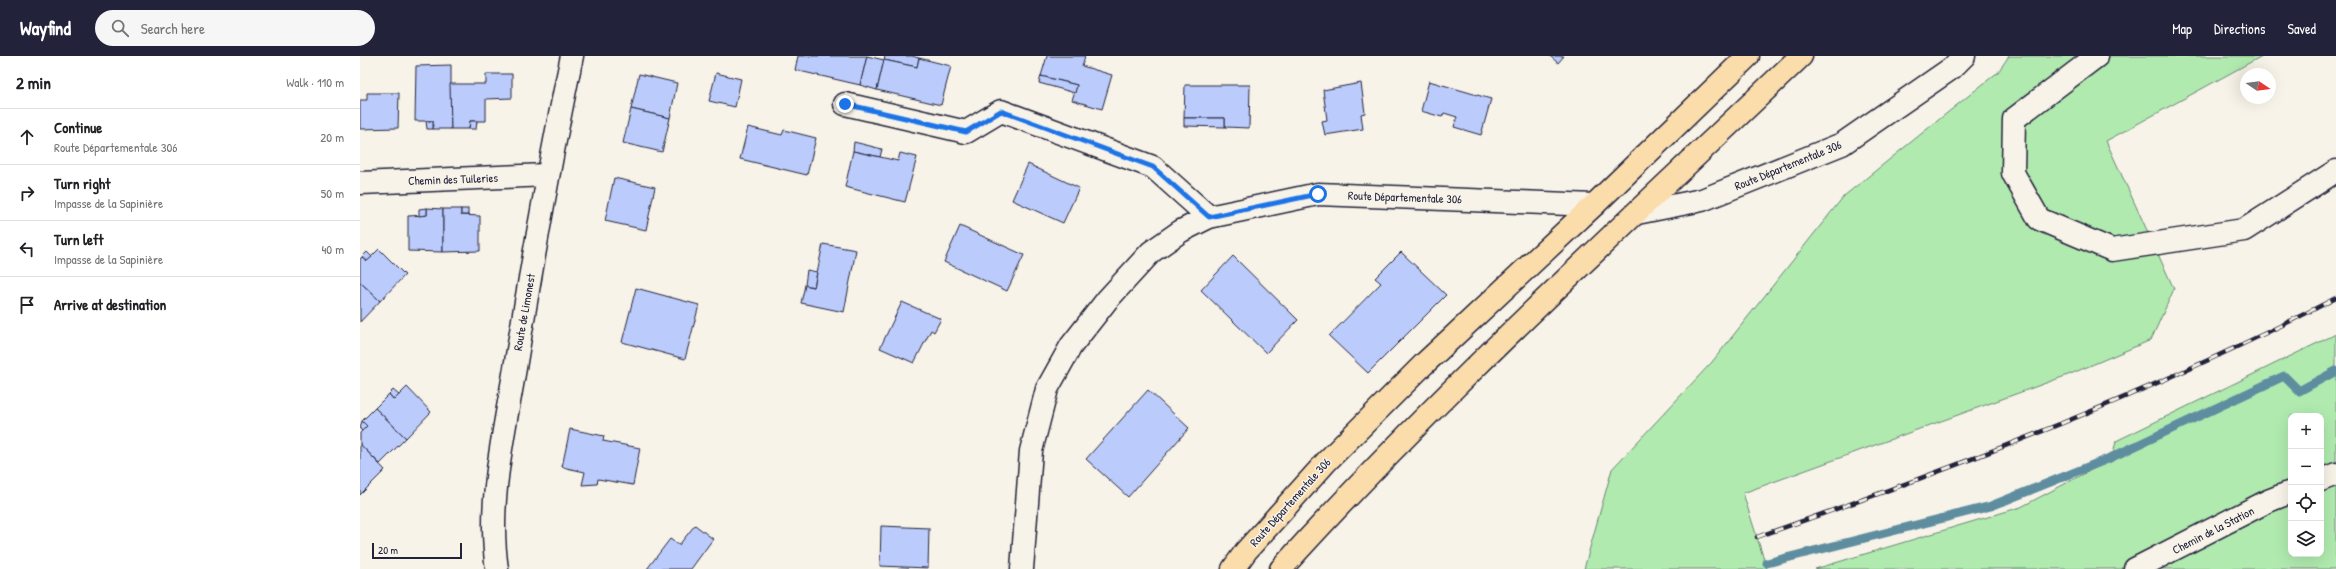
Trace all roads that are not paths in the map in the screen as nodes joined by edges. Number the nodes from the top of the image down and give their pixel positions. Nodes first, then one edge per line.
1 (572, 56) edge
2 (1748, 56) edge
3 (1801, 56) edge
4 (1964, 56) edge
5 (2097, 56) edge
6 (845, 104) dead end
7 (2336, 171) edge
8 (547, 175) junction
9 (361, 184) edge
10 (1594, 205) junction
11 (1637, 214) junction
12 (1209, 217) junction
13 (2336, 474) edge
14 (2324, 479) edge
15 (2288, 493) edge
16 (497, 569) edge
17 (1022, 569) edge
18 (1233, 569) edge
19 (1282, 569) edge
20 (2135, 569) edge

1 - 8 street, Route de Limonest
2 - 10 main road, Route Départementale 306
3 - 11 main road
4 - 11 street, Route Départementale 306
5 - 7 street
6 - 12 street
8 - 9 street, Chemin des Tuileries
8 - 16 street, Route de Limonest
10 - 12 street, Route Départementale 306
10 - 18 main road, Route Départementale 306
11 - 19 main road
12 - 17 street, Route Départementale 306
13 - 14 street
15 - 20 street, Chemin de la Station

